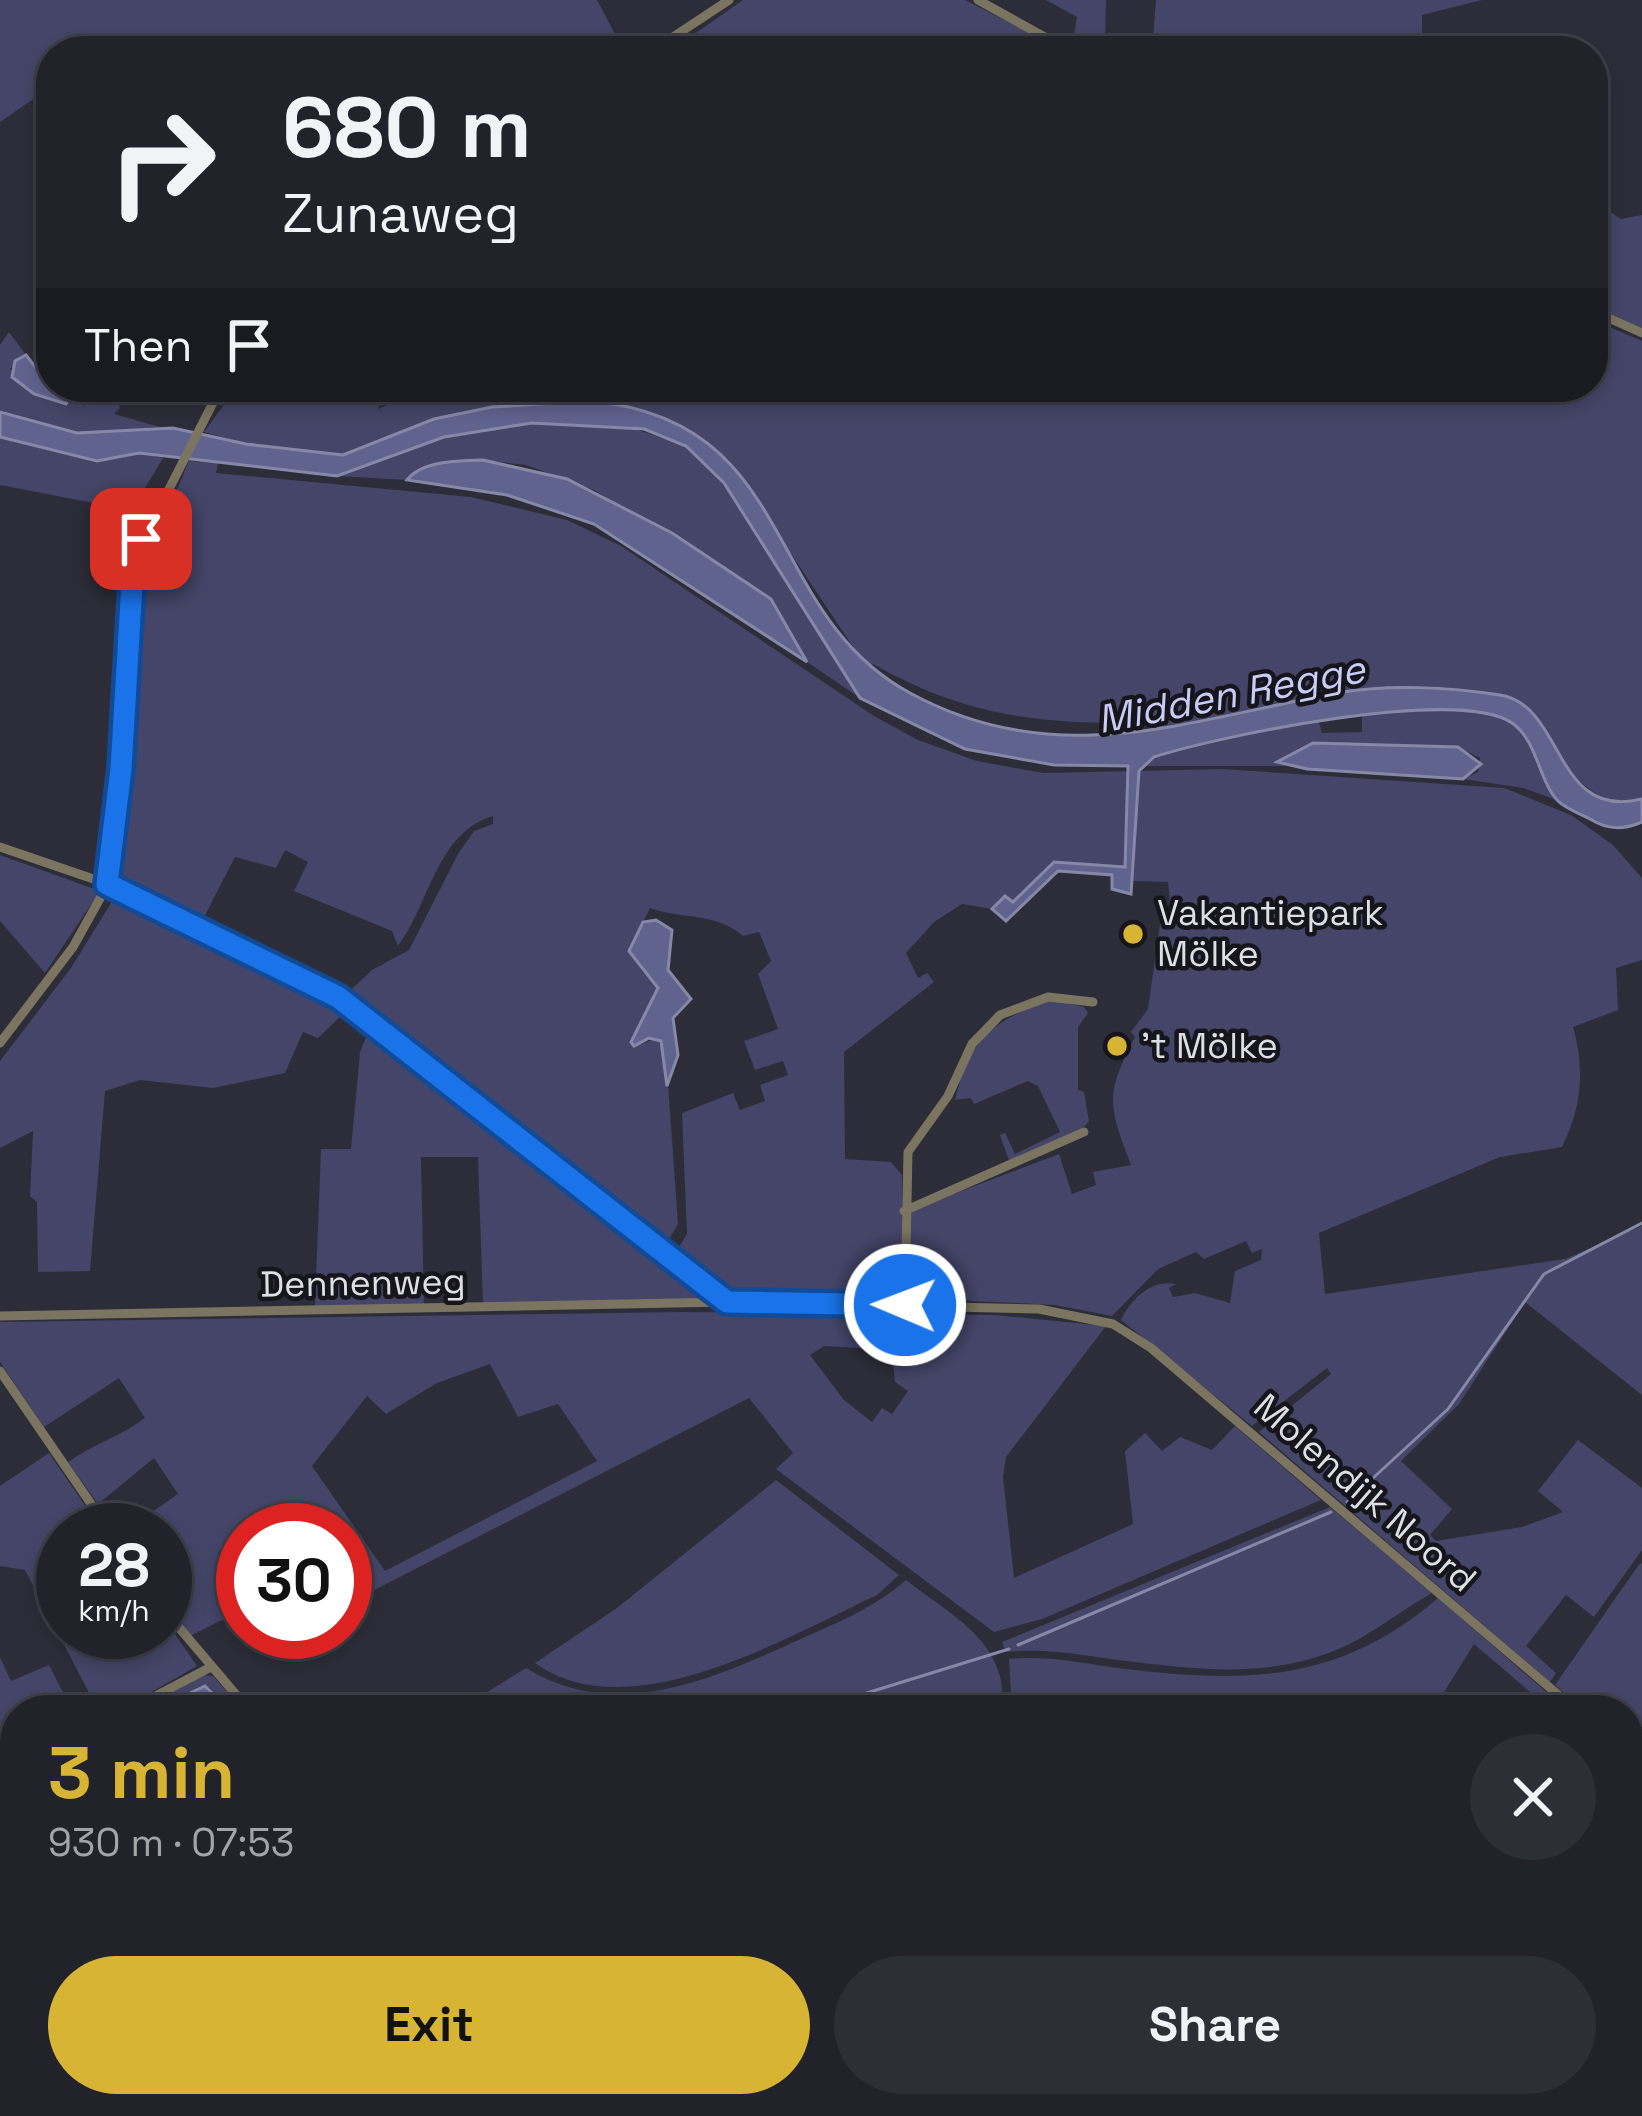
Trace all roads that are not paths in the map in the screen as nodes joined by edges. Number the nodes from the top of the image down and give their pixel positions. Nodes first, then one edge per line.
1 (729, 0) edge
2 (978, 0) edge
3 (675, 36) edge
4 (1043, 36) edge
5 (1608, 318) edge
6 (1642, 333) edge
7 (212, 402) edge
8 (0, 847) edge
9 (107, 884) junction
10 (1093, 1002) dead end
11 (0, 1043) edge
12 (1084, 1132) dead end
13 (904, 1210) junction
14 (727, 1302) junction
15 (905, 1305) junction
16 (0, 1316) edge
17 (1114, 1324) joint
18 (0, 1371) edge
19 (90, 1503) edge
20 (192, 1646) edge
21 (209, 1668) junction
22 (157, 1695) edge
23 (235, 1695) edge
24 (1559, 1695) edge

1 - 3 street
2 - 4 street
5 - 6 street
7 - 9 street
8 - 9 street
9 - 11 street
9 - 14 street
10 - 13 street
12 - 13 street
13 - 15 street
14 - 15 street, Dennenweg
14 - 16 street, Dennenweg
15 - 17 street, Dennenweg
17 - 24 street, Molendijk Noord
18 - 19 street
20 - 21 street
21 - 22 street
21 - 23 street

